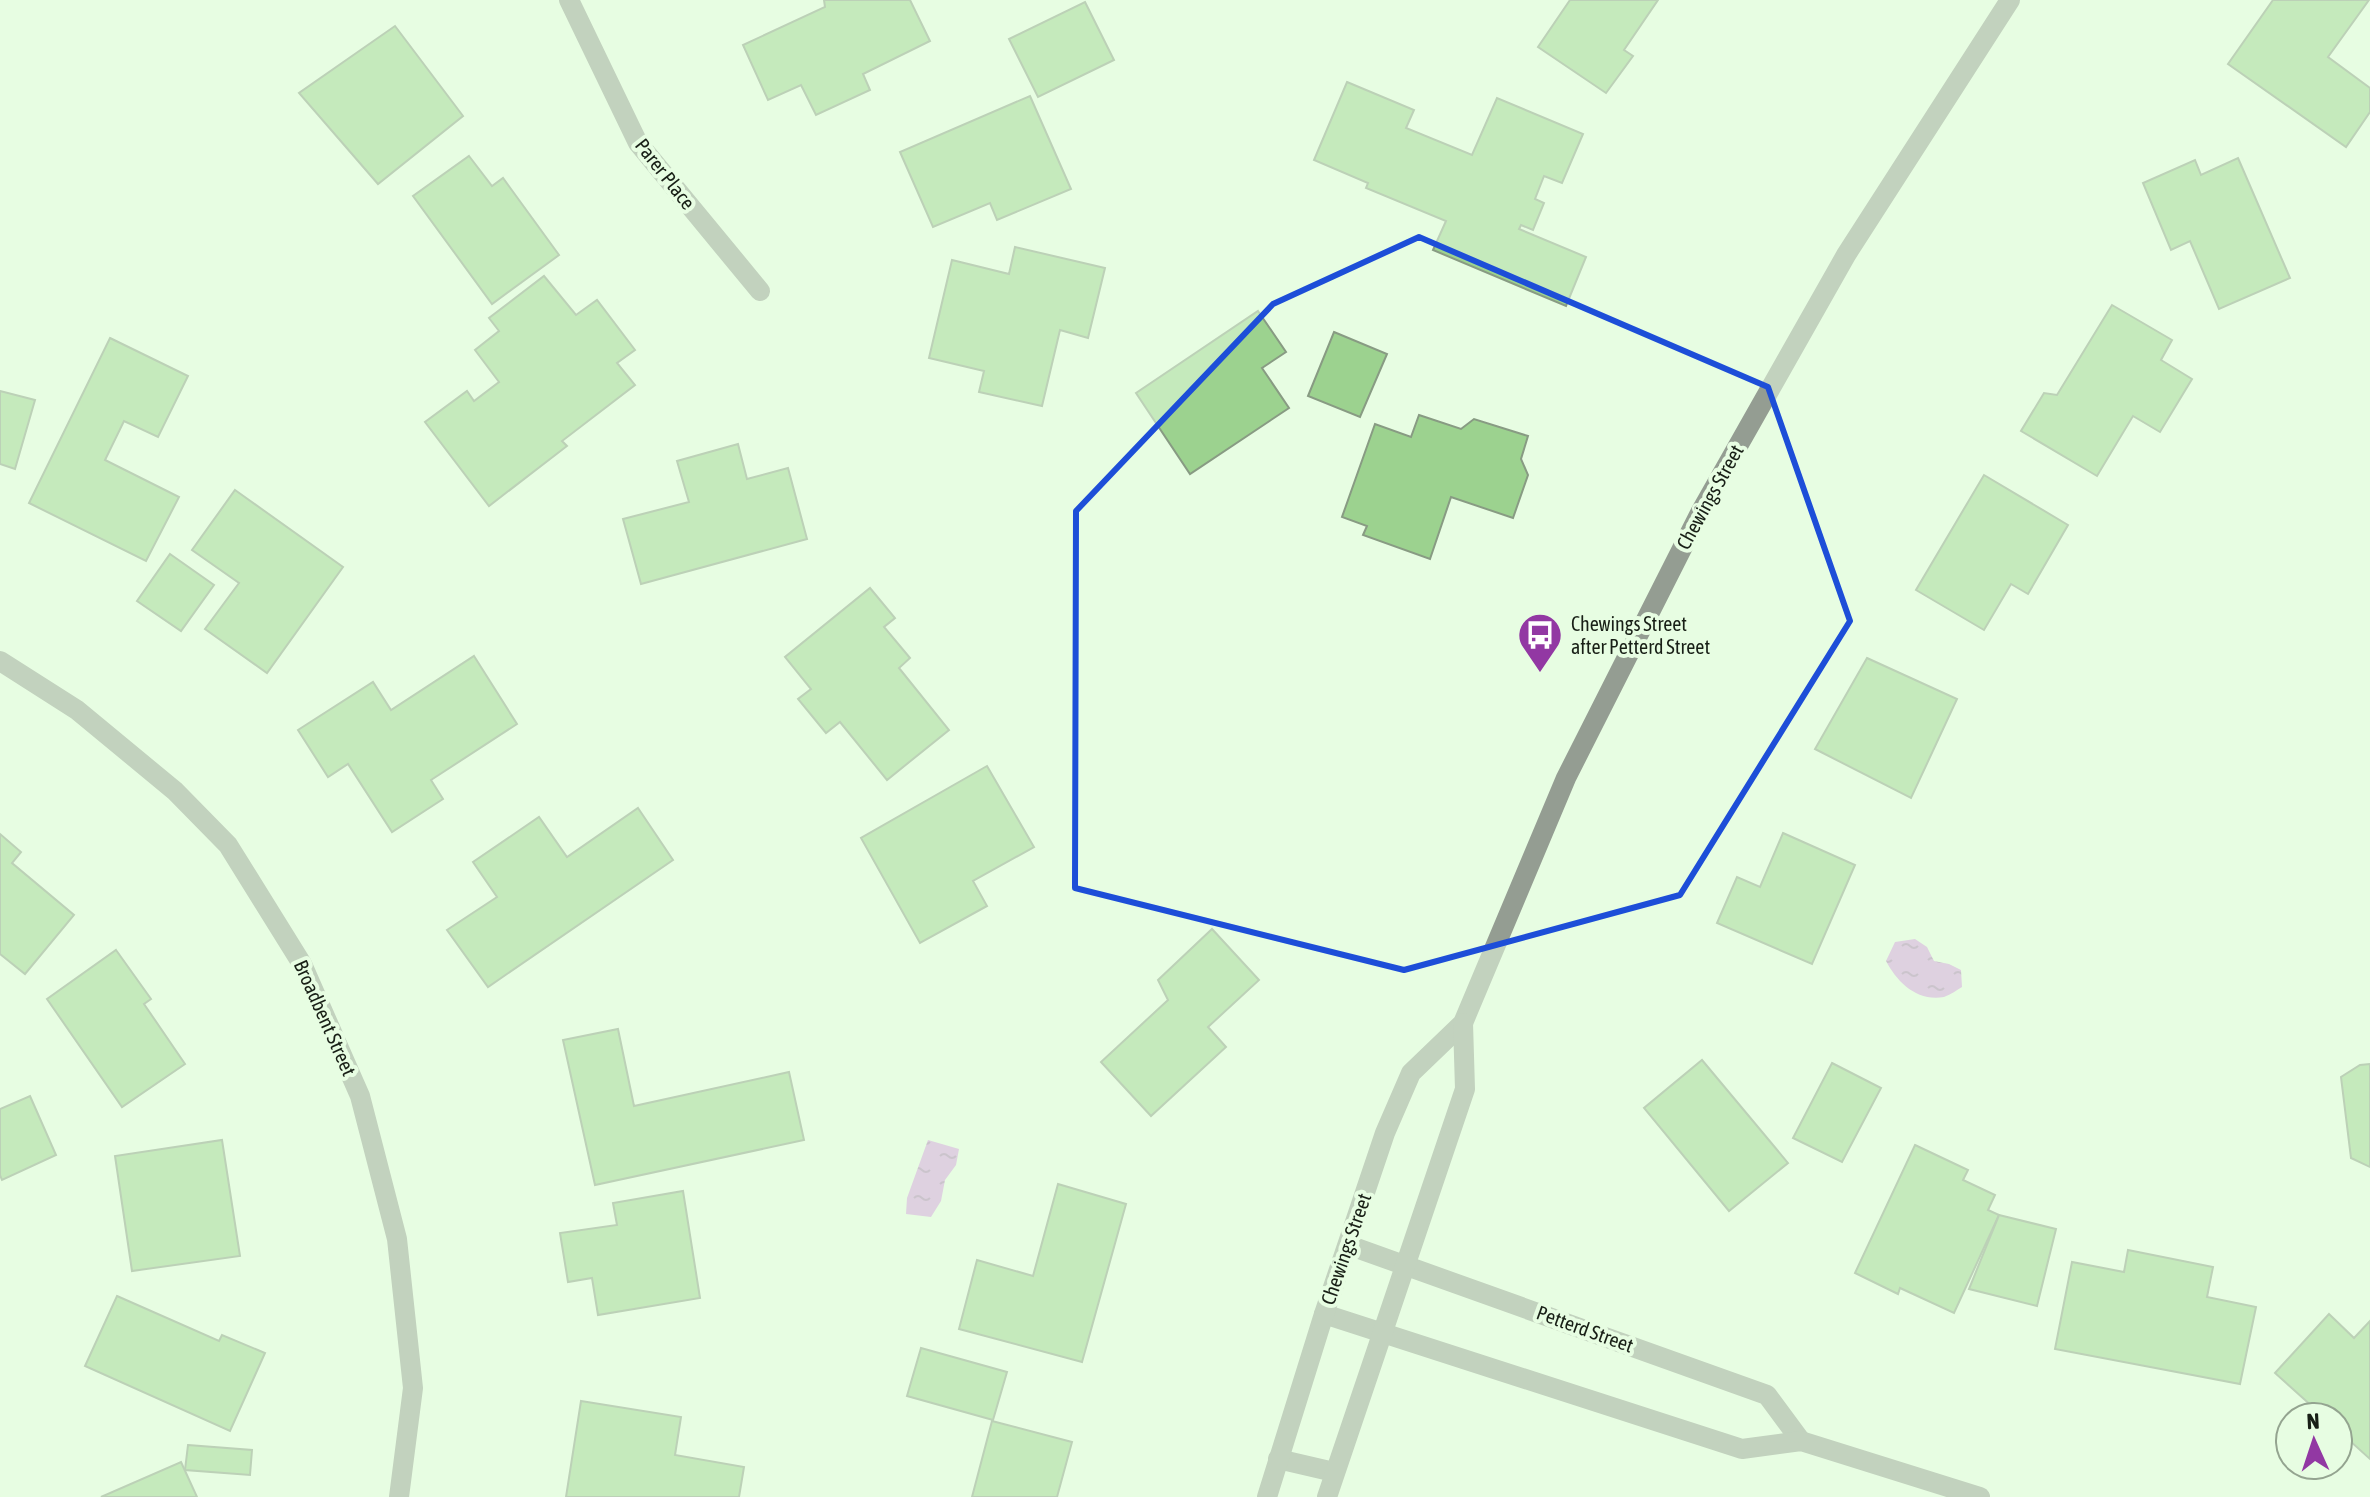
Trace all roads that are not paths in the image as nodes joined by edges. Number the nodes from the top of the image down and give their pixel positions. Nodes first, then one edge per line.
1 (569, 0) edge
2 (2010, 0) edge
3 (760, 291) dead end
4 (0, 661) edge
5 (1463, 1023) junction
6 (1348, 1245) junction
7 (1406, 1266) junction
8 (1324, 1314) junction
9 (1381, 1332) junction
10 (1801, 1441) junction
11 (1278, 1459) junction
12 (1334, 1472) junction
13 (399, 1497) edge
14 (1267, 1497) edge
15 (1327, 1497) edge
16 (1980, 1497) edge

1 - 3 street, Parer Place
2 - 5 street, Chewings Street
4 - 13 street, Broadbent Street
5 - 6 street, Chewings Street
5 - 7 street, Chewings Street
6 - 7 street, Petterd Street
6 - 8 street, Chewings Street
7 - 9 street, Chewings Street
7 - 10 street, Petterd Street
8 - 9 street
8 - 11 street, Chewings Street
9 - 10 street
9 - 12 street, Chewings Street
10 - 16 street
11 - 12 street
11 - 14 street, Chewings Street
12 - 15 street, Chewings Street

